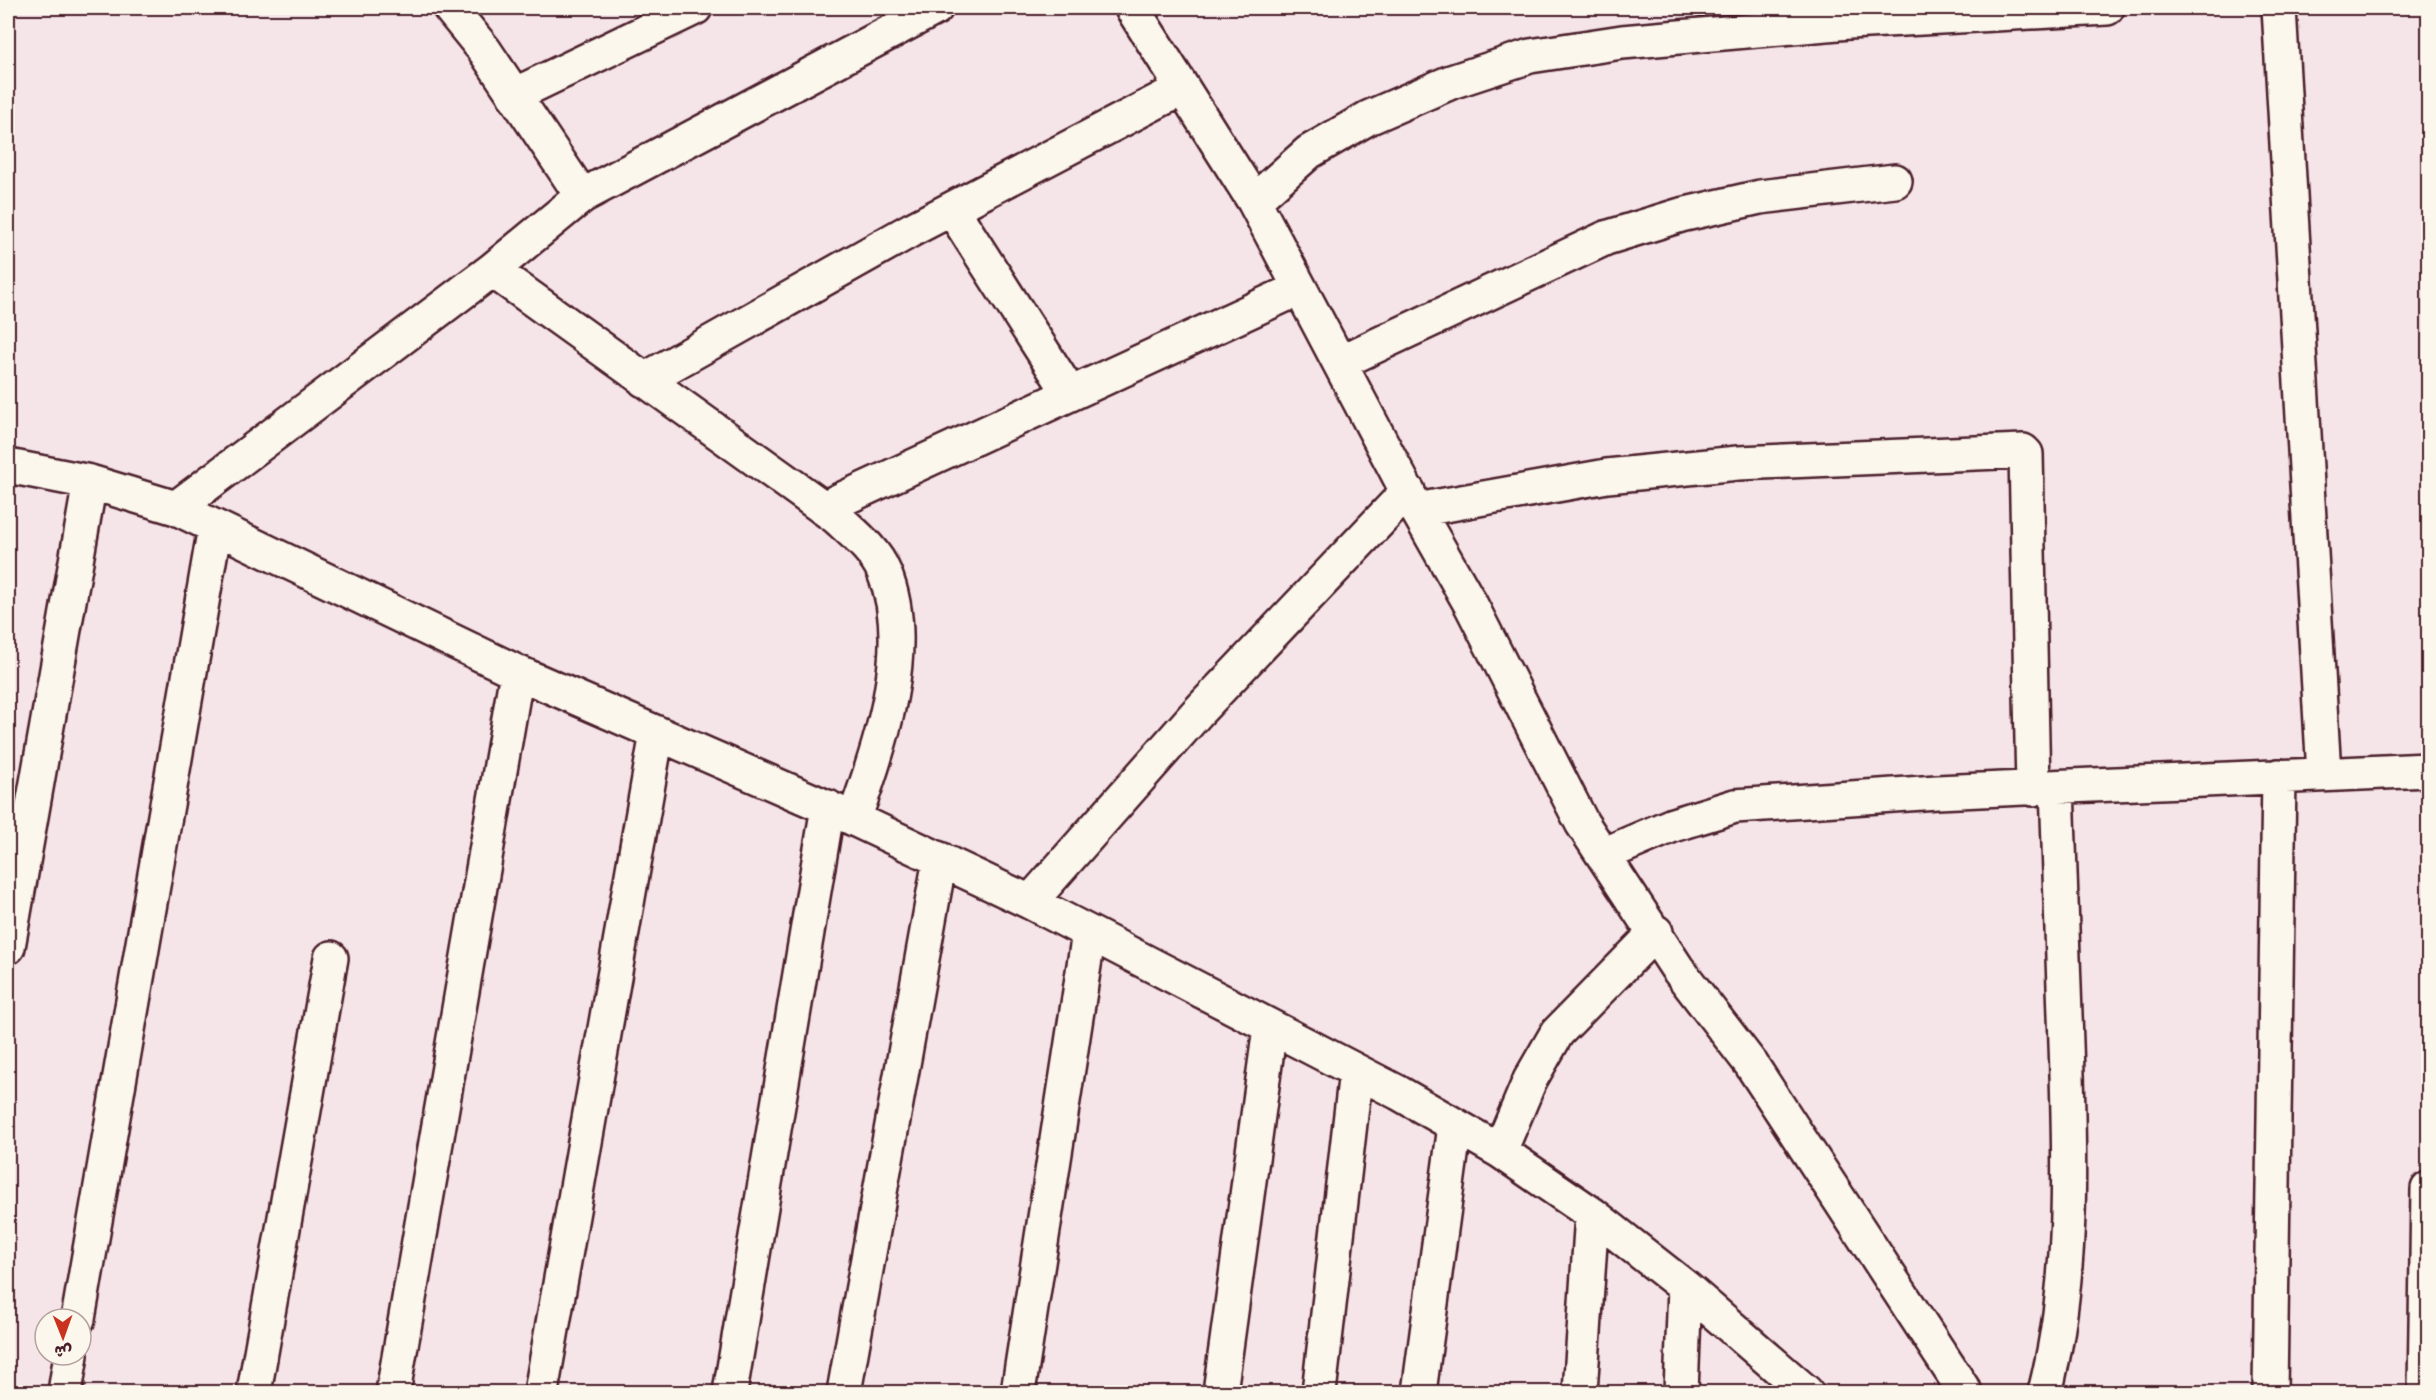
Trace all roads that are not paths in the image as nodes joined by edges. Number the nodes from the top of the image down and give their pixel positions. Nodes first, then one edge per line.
1 (450, 8) edge
2 (696, 8) edge
3 (936, 8) edge
4 (1132, 8) edge
5 (2107, 8) edge
6 (2279, 8) edge
7 (1181, 89) junction
8 (514, 95) junction
9 (1896, 181) dead end
10 (582, 195) junction
11 (1254, 201) junction
12 (952, 209) junction
13 (492, 270) junction
14 (1300, 288) junction
15 (1341, 362) junction
16 (644, 380) junction
17 (1070, 394) junction
18 (8, 466) edge
19 (90, 482) junction
20 (1412, 501) junction
21 (176, 508) junction
22 (823, 508) junction
23 (215, 527) junction
24 (517, 672) junction
25 (657, 733) junction
26 (2428, 770) edge
27 (2324, 774) junction
28 (2279, 776) junction
29 (2045, 788) junction
30 (841, 813) junction
31 (1603, 855) junction
32 (940, 859) junction
33 (1030, 902) junction
34 (1656, 932) junction
35 (1089, 933) junction
36 (8, 947) edge
37 (331, 958) dead end
38 (1270, 1028) junction
39 (1356, 1071) junction
40 (1455, 1126) junction
41 (1500, 1151) junction
42 (2428, 1189) edge
43 (1592, 1214) junction
44 (1685, 1287) junction
45 (80, 1307) edge
46 (69, 1367) edge
47 (65, 1392) edge
48 (254, 1392) edge
49 (393, 1392) edge
50 (540, 1392) edge
51 (730, 1392) edge
52 (843, 1392) edge
53 (1018, 1392) edge
54 (1220, 1392) edge
55 (1319, 1392) edge
56 (1419, 1392) edge
57 (1580, 1392) edge
58 (1681, 1392) edge
59 (1806, 1392) edge
60 (1965, 1392) edge
61 (2046, 1392) edge
62 (2270, 1392) edge
63 (2425, 1392) edge

1 - 8 street
2 - 8 street
3 - 10 street
4 - 7 street
5 - 11 street
6 - 27 street
7 - 11 street
7 - 12 street
8 - 10 street
9 - 15 street
10 - 13 street
11 - 14 street
12 - 16 street
12 - 17 street
13 - 16 street
13 - 21 street
14 - 15 street
14 - 17 street
15 - 20 street
16 - 22 street
17 - 22 street
18 - 19 street
19 - 21 street
19 - 36 street
20 - 29 street
20 - 31 street
20 - 33 street
21 - 23 street
22 - 30 street
23 - 24 street
23 - 45 street
24 - 25 street
24 - 49 street
25 - 30 street
25 - 50 street
26 - 27 street
27 - 28 street
28 - 29 street
28 - 62 street
29 - 31 street
29 - 61 street
30 - 32 street
30 - 51 street
31 - 34 street
32 - 33 street
32 - 52 street
33 - 35 street
34 - 41 street
34 - 60 street
35 - 38 street
35 - 53 street
37 - 48 street
38 - 39 street
38 - 54 street
39 - 40 street
39 - 55 street
40 - 41 street
40 - 56 street
41 - 43 street
42 - 63 street
43 - 44 street
43 - 57 street
44 - 58 street
44 - 59 street
46 - 47 street

